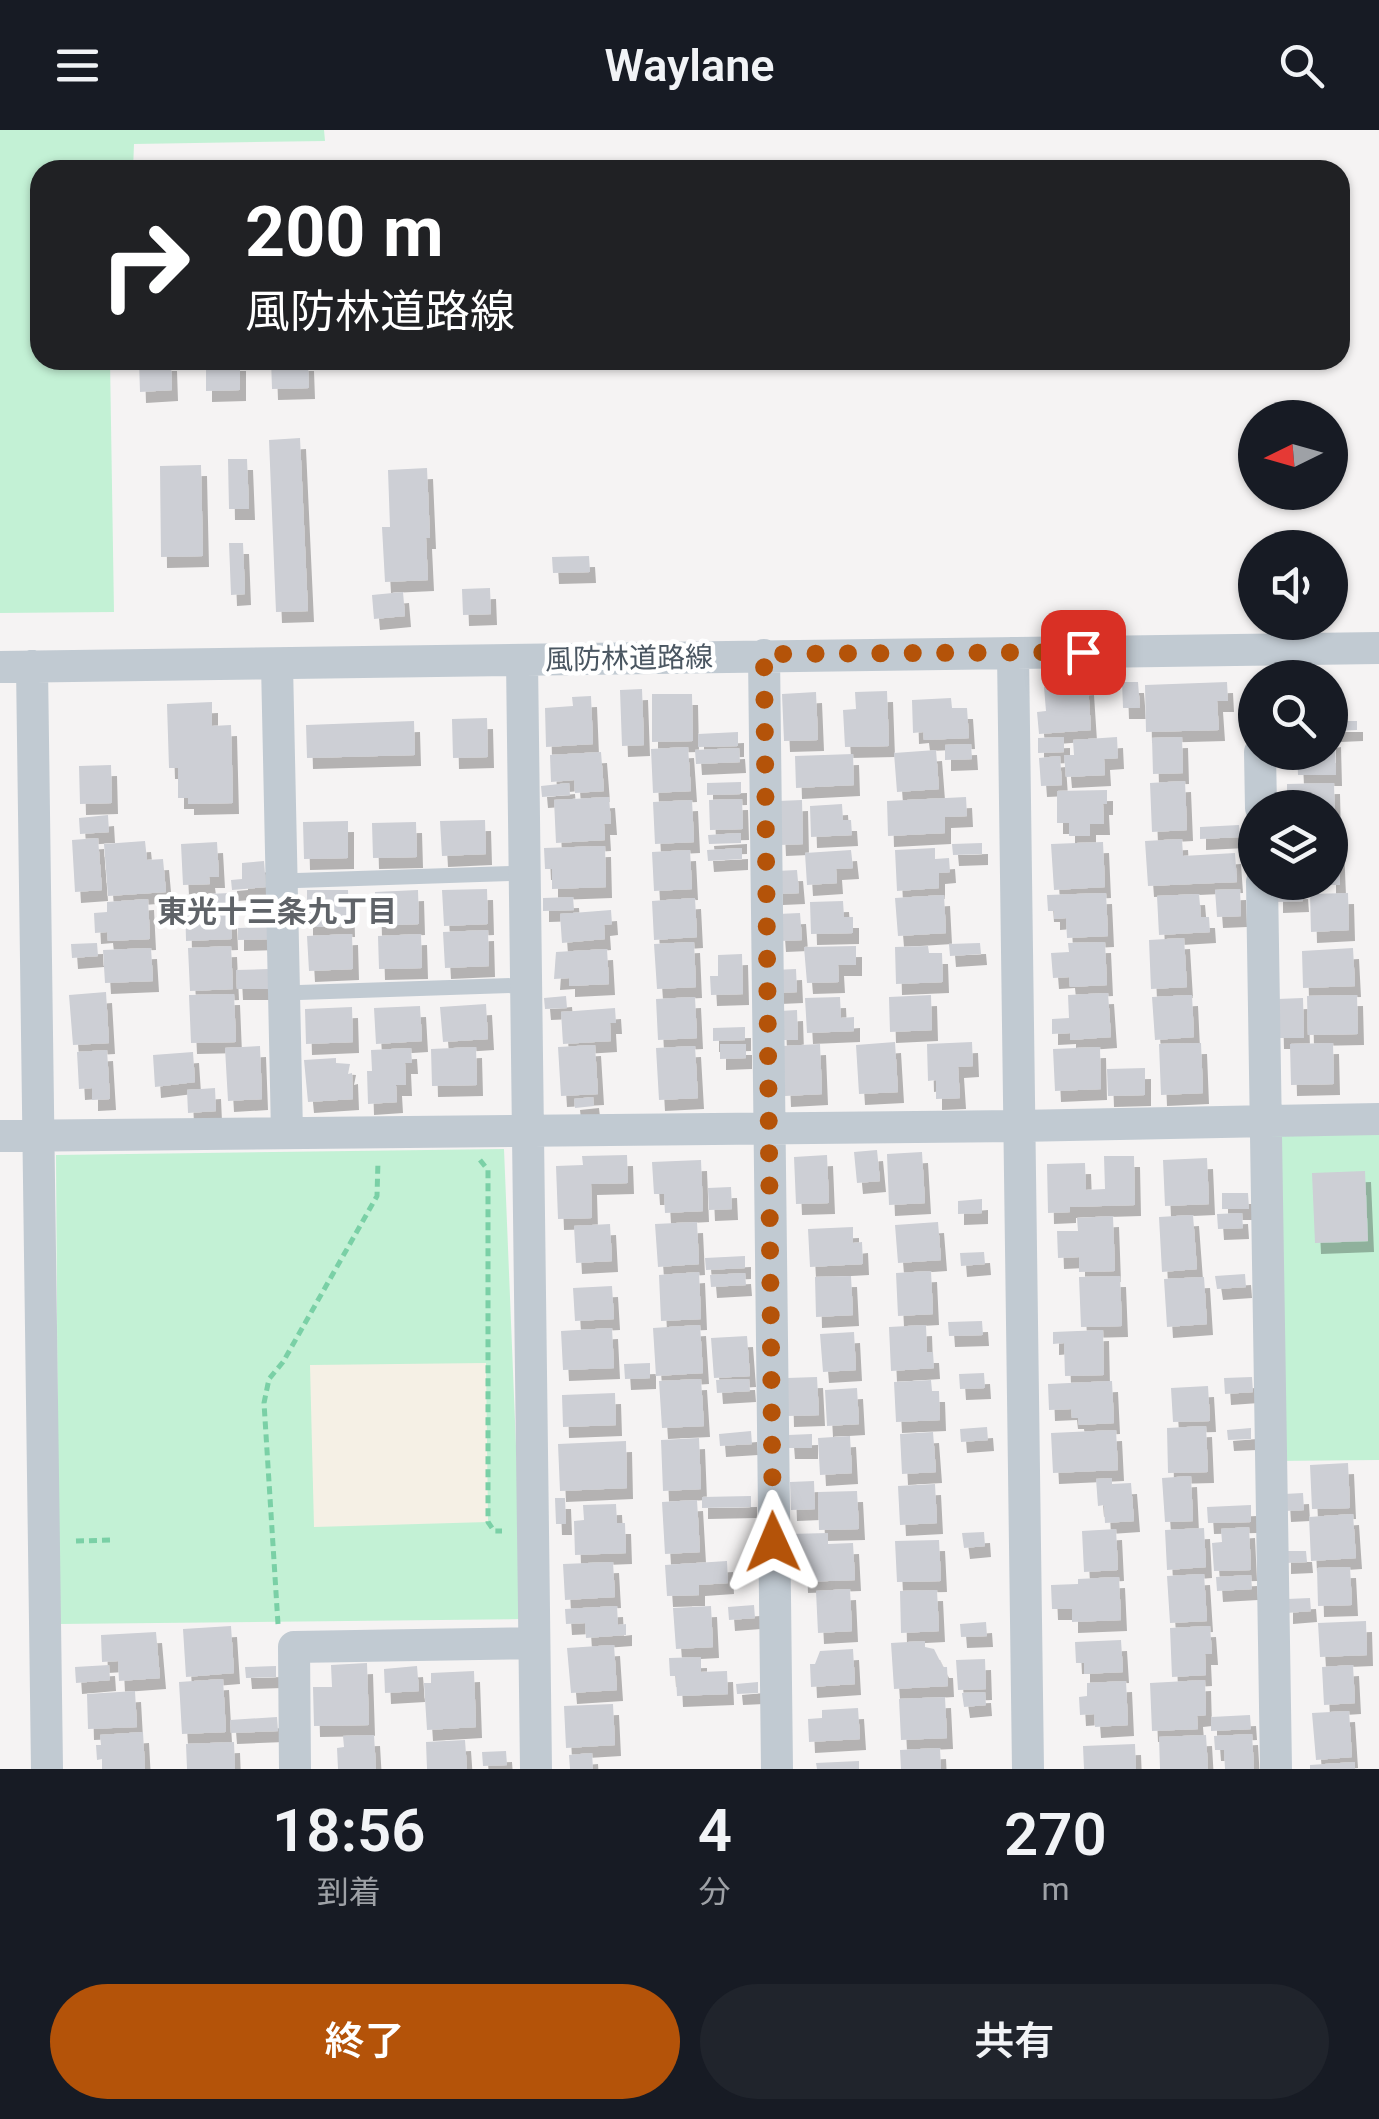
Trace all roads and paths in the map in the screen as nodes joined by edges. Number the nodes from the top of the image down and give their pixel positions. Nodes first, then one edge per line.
1 (1379, 648) edge
2 (1012, 653) junction
3 (764, 654) junction
4 (522, 660) junction
5 (1289, 660) edge
6 (1238, 663) edge
7 (277, 664) junction
8 (16, 667) edge
9 (526, 872) junction
10 (282, 881) junction
11 (1262, 900) edge
12 (528, 985) junction
13 (284, 993) junction
14 (1379, 1119) edge
15 (1266, 1121) junction
16 (1018, 1126) junction
17 (767, 1127) junction
18 (530, 1131) junction
19 (287, 1133) junction
20 (387, 1133) junction
21 (0, 1136) edge
22 (40, 1136) junction
23 (466, 1154) dead end
24 (533, 1532) junction
25 (113, 1540) dead end
26 (69, 1541) dead end
27 (534, 1643) junction
28 (294, 1647) junction
29 (47, 1769) edge
30 (296, 1769) edge
31 (536, 1769) edge
32 (776, 1769) edge
33 (1028, 1769) edge
34 (1276, 1769) edge

1 - 5 street, 風防林道路線
2 - 3 street, 風防林道路線
2 - 6 street, 風防林道路線
2 - 16 street
3 - 4 street, 風防林道路線
3 - 17 street
4 - 7 street, 風防林道路線
4 - 9 street
7 - 8 street, 風防林道路線
7 - 10 street
8 - 22 street
9 - 10 lane
9 - 12 street
10 - 13 street
11 - 15 street
12 - 13 lane
12 - 18 street
13 - 19 street
14 - 15 street
15 - 16 street
15 - 34 street
16 - 17 street
16 - 33 street
17 - 18 street
17 - 32 street
18 - 20 street
18 - 24 street
19 - 20 street
19 - 22 street
20 - 28 path
21 - 22 street
22 - 29 street
23 - 24 path
24 - 27 street
25 - 26 path
27 - 28 street
27 - 31 street
28 - 30 street

